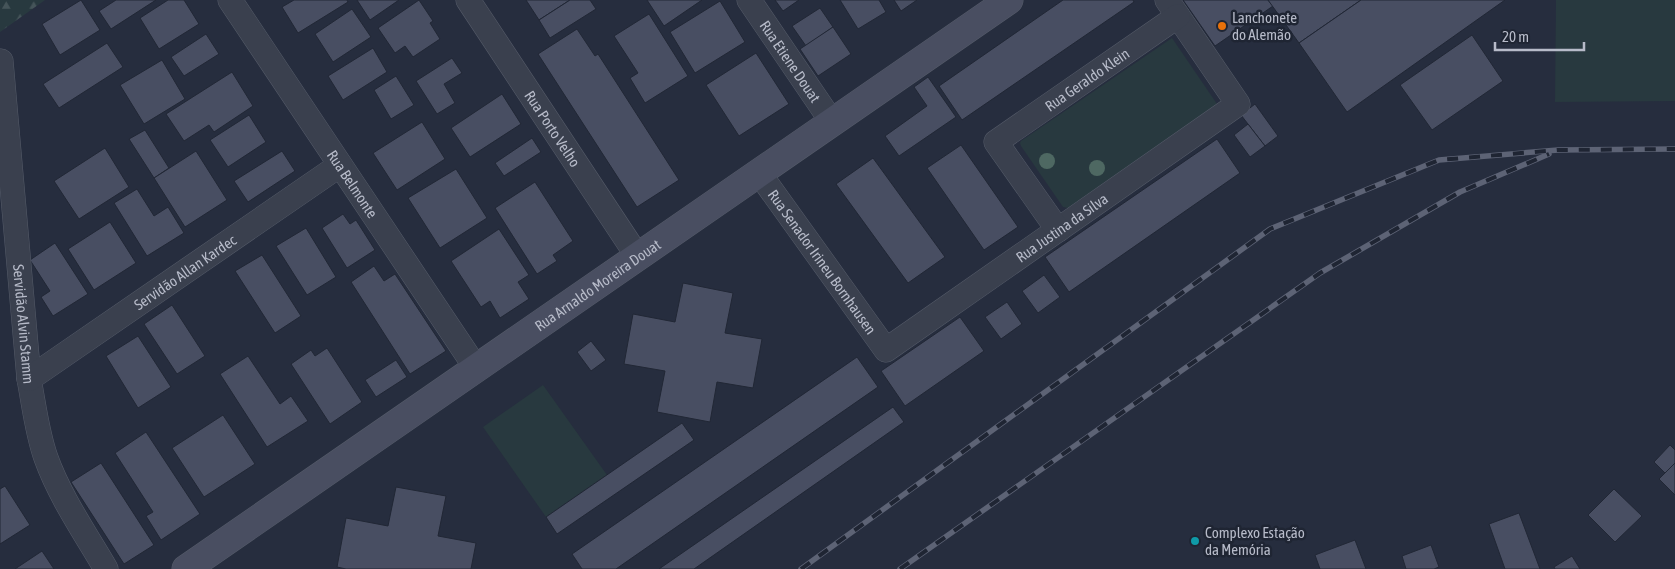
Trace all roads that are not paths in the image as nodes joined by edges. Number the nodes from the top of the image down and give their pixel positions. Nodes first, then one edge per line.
1 (230, 0) edge
2 (468, 0) edge
3 (749, 0) edge
4 (1009, 0) edge
5 (1172, 8) edge
6 (1, 61) edge
7 (832, 122) junction
8 (340, 165) junction
9 (759, 173) junction
10 (1058, 230) junction
11 (638, 257) junction
12 (886, 350) joint
13 (476, 368) junction
14 (29, 379) junction
15 (106, 569) edge
16 (186, 569) edge

1 - 8 street, Rua Belmonte
2 - 11 street, Rua Porto Velho
3 - 7 street, Rua Etiene Douat
4 - 7 street, Rua Arnaldo Moreira Douat
5 - 10 street, Rua Geraldo Klein
5 - 10 street, Rua Justina da Silva
6 - 14 street, Servidão Alvin Stamm
7 - 9 street, Rua Arnaldo Moreira Douat
8 - 13 street, Rua Belmonte
8 - 14 street, Servidão Allan Kardec
9 - 11 street, Rua Arnaldo Moreira Douat
9 - 12 street, Rua Senador Irineu Bornhausen
10 - 12 street, Rua Justina da Silva
11 - 13 street, Rua Arnaldo Moreira Douat
13 - 16 street, Rua Arnaldo Moreira Douat
14 - 15 street, Servidão Alvin Stamm

